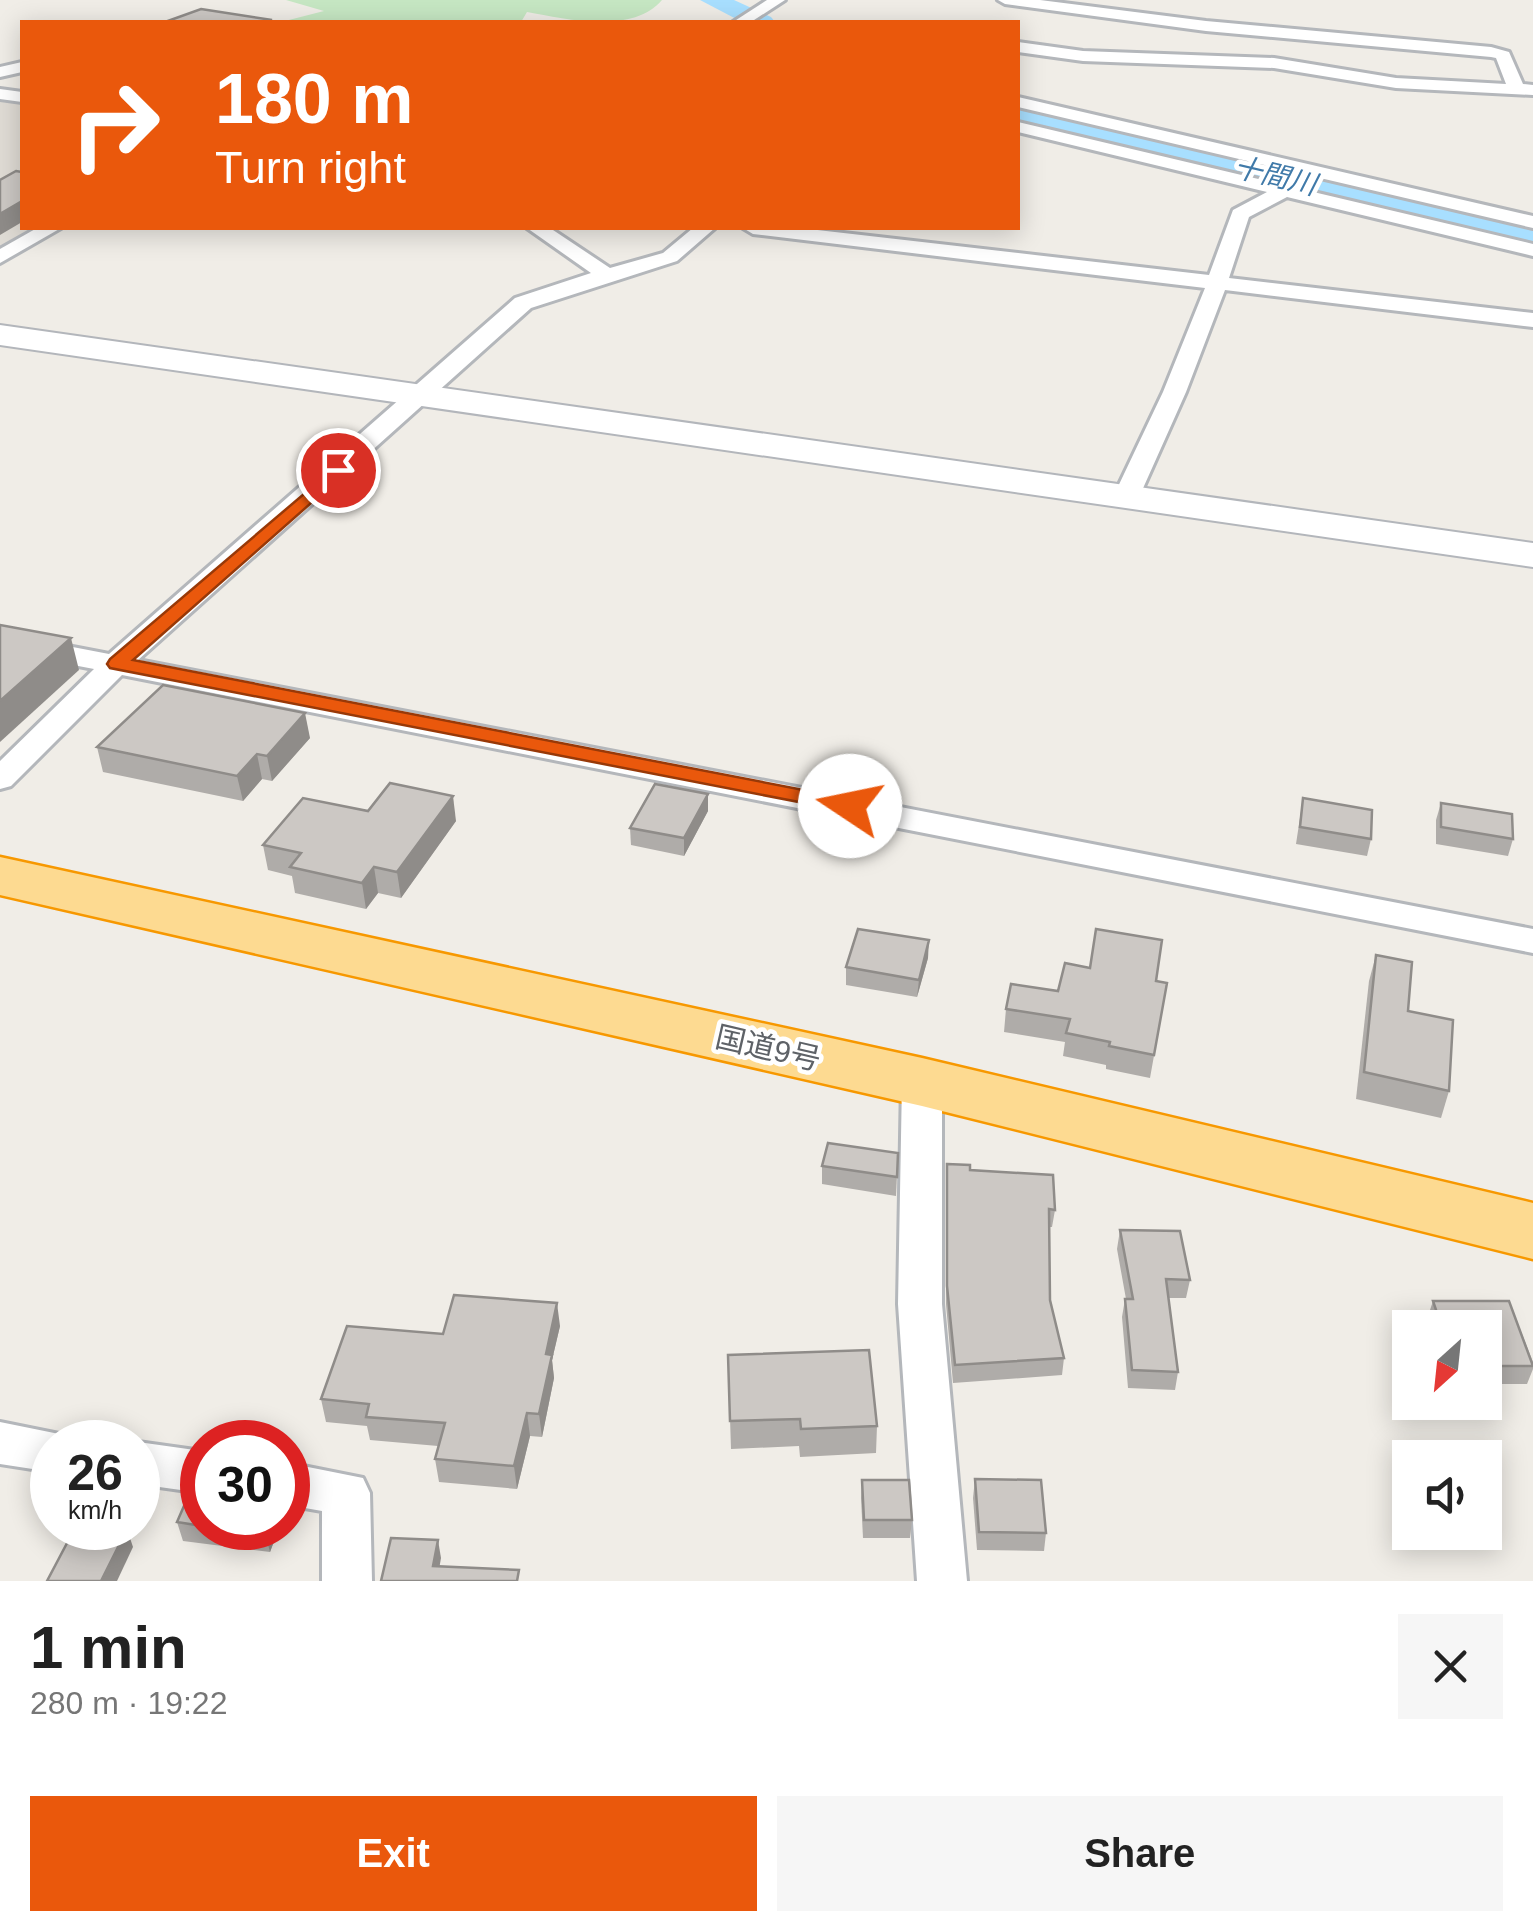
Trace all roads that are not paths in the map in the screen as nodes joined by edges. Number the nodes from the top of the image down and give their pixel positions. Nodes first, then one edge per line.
1 (1005, 0) edge
2 (772, 4) edge
3 (744, 20) edge
4 (1020, 47) edge
5 (1525, 90) edge
6 (1020, 102) edge
7 (1020, 127) edge
8 (1313, 173) junction
9 (1283, 191) junction
10 (1533, 222) edge
11 (47, 230) edge
12 (539, 230) edge
13 (703, 230) edge
14 (771, 230) edge
15 (1533, 250) edge
16 (0, 257) edge
17 (607, 275) junction
18 (1219, 282) junction
19 (1533, 320) edge
20 (0, 335) edge
21 (420, 398) junction
22 (1127, 495) junction
23 (1533, 554) edge
24 (0, 642) edge
25 (117, 664) junction
26 (0, 779) edge
27 (0, 876) edge
28 (1533, 941) edge
29 (922, 1082) junction
30 (1533, 1231) edge
31 (0, 1444) edge
32 (30, 1448) edge
33 (310, 1487) edge
34 (347, 1581) edge
35 (942, 1581) edge

1 - 5 street
2 - 3 street
4 - 5 street
6 - 8 street
7 - 9 street
8 - 9 street
8 - 10 street
9 - 15 street
9 - 18 street
11 - 16 street
12 - 17 street
13 - 17 street
14 - 18 street
17 - 21 street
18 - 19 street
18 - 22 street
20 - 21 street
21 - 22 street
21 - 25 street
22 - 23 street
24 - 25 street
25 - 26 street
25 - 28 street
27 - 29 highway, 国道9号
29 - 30 highway, 国道9号
29 - 35 street
31 - 32 street
33 - 34 street

